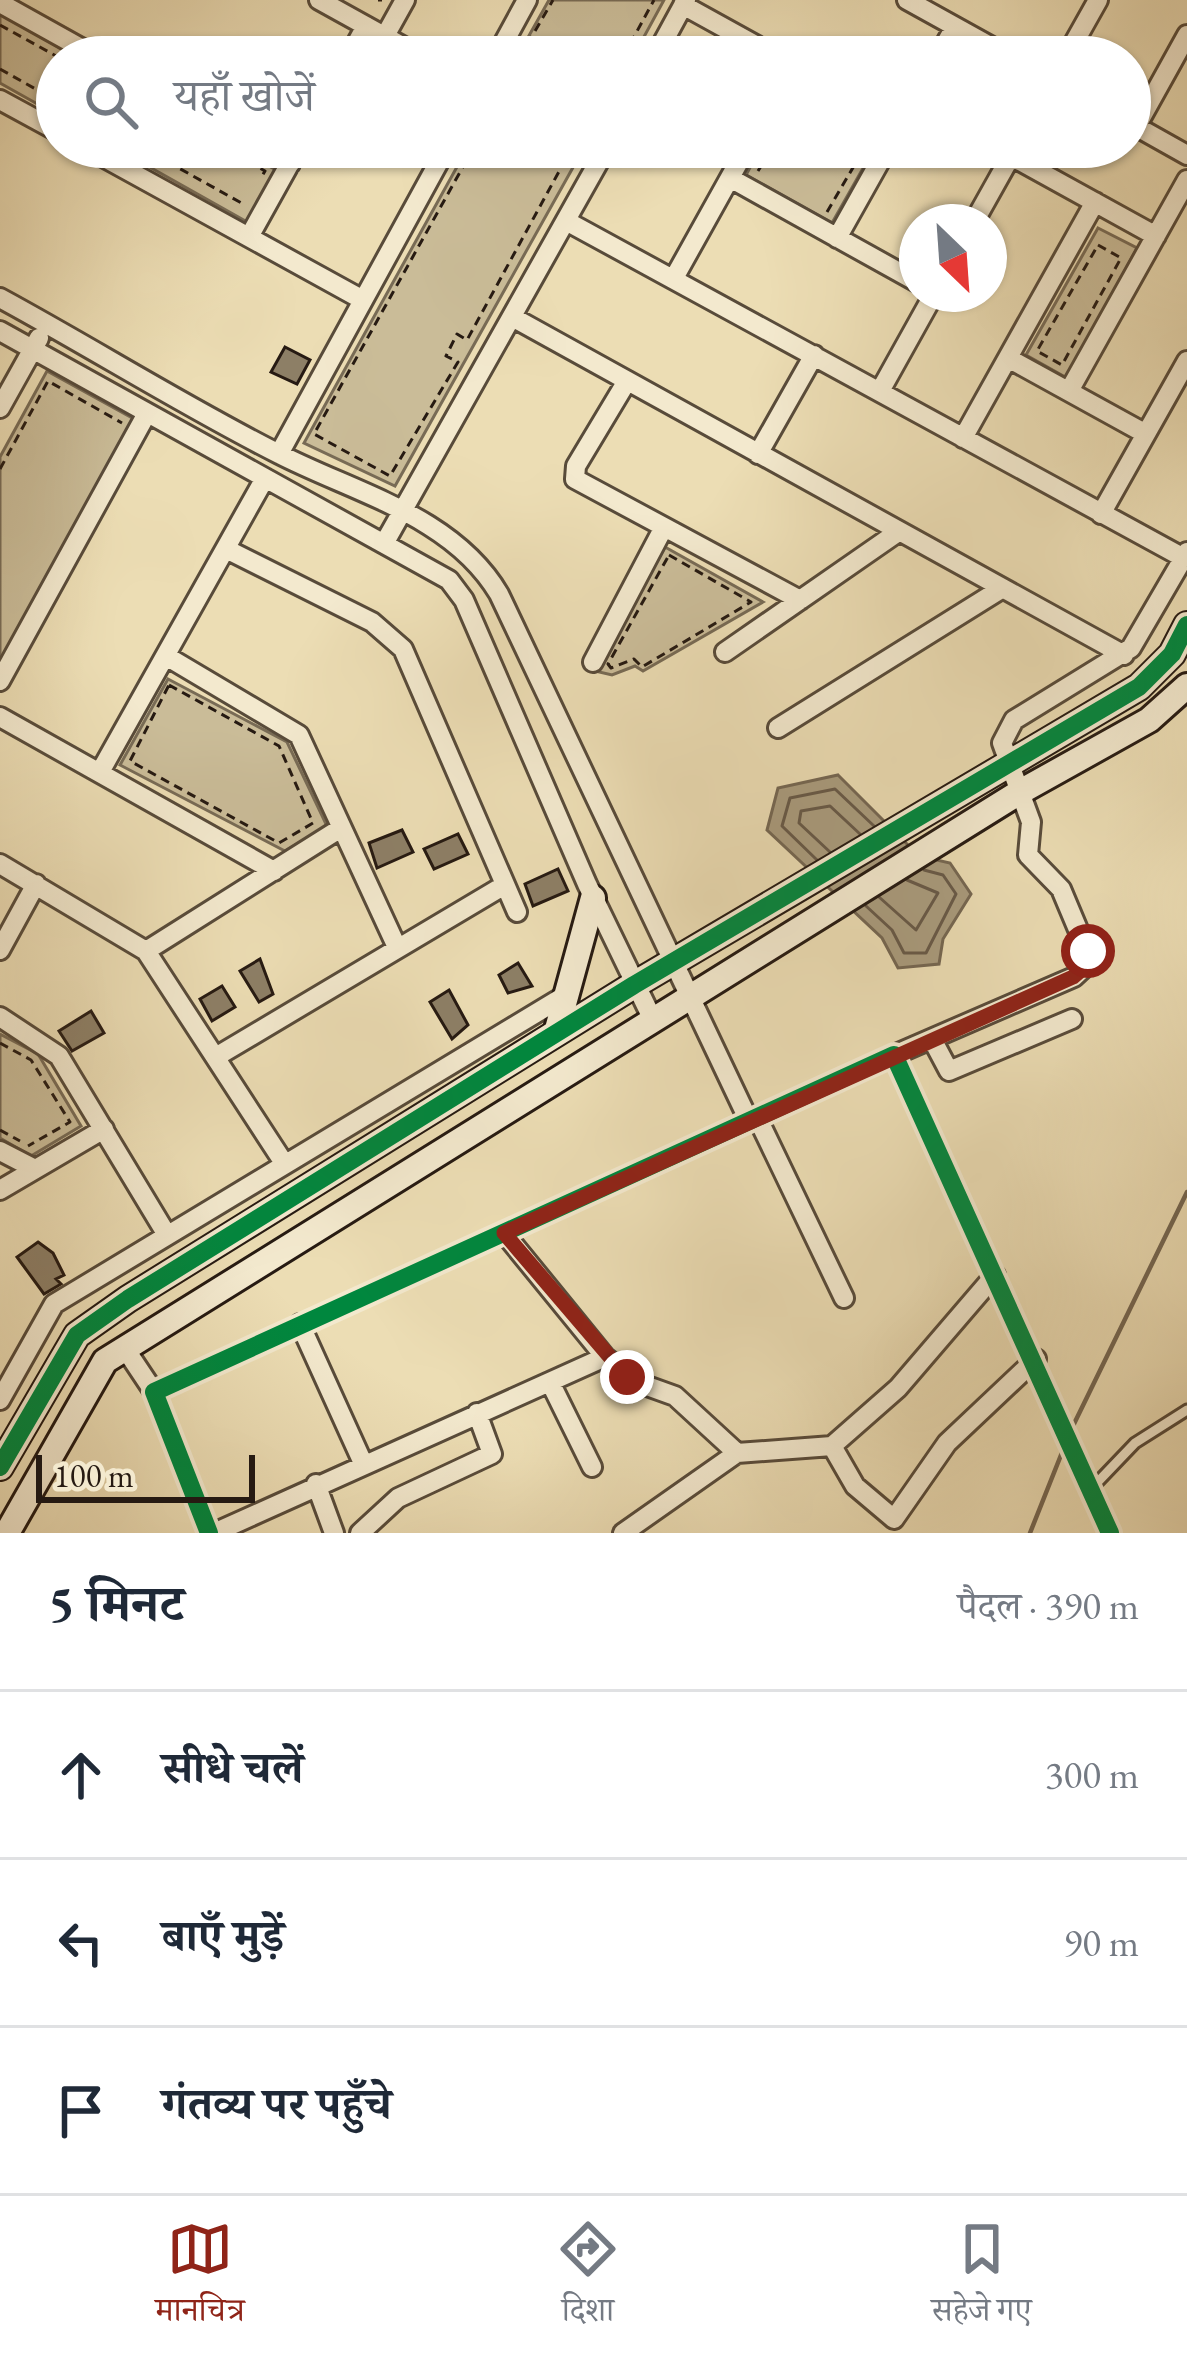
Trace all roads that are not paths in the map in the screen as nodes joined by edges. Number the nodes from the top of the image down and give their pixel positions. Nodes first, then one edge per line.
1 (320, 0) edge
2 (405, 0) edge
3 (527, 0) edge
4 (907, 0) edge
5 (1093, 2) edge
6 (0, 3) edge
7 (684, 3) edge
8 (366, 26) junction
9 (955, 27) junction
10 (59, 36) edge
11 (361, 36) edge
12 (385, 36) joint
13 (507, 36) edge
14 (666, 36) edge
15 (741, 36) edge
16 (950, 36) edge
17 (972, 36) edge
18 (1076, 36) edge
19 (1184, 47) edge
20 (1151, 97) edge
21 (0, 100) edge
22 (36, 120) edge
23 (1151, 135) edge
24 (1187, 155) edge
25 (124, 168) edge
26 (287, 168) edge
27 (435, 168) edge
28 (590, 168) edge
29 (735, 168) edge
30 (875, 168) edge
31 (1005, 168) edge
32 (1040, 168) edge
33 (730, 178) junction
34 (1187, 180) edge
35 (1095, 202) junction
36 (984, 204) edge
37 (568, 222) junction
38 (1156, 236) junction
39 (249, 237) junction
40 (837, 238) junction
41 (899, 272) edge
42 (674, 278) junction
43 (0, 298) edge
44 (363, 300) junction
45 (924, 312) edge
46 (512, 317) junction
47 (46, 323) junction
48 (0, 331) edge
49 (33, 349) junction
50 (814, 355) junction
51 (1008, 358) junction
52 (1187, 361) edge
53 (627, 381) junction
54 (1069, 391) junction
55 (880, 392) junction
56 (0, 408) edge
57 (146, 415) junction
58 (1146, 434) junction
59 (964, 438) junction
60 (279, 454) junction
61 (758, 454) junction
62 (266, 478) junction
63 (403, 511) junction
64 (1101, 514) junction
65 (664, 527) junction
66 (898, 532) junction
67 (385, 542) junction
68 (226, 550) junction
69 (1185, 555) edge
70 (1000, 589) junction
71 (800, 600) junction
72 (1187, 625) edge
73 (724, 652) dead end
74 (1124, 655) junction
75 (166, 656) junction
76 (593, 662) dead end
77 (0, 681) edge
78 (1187, 686) edge
79 (0, 717) edge
80 (778, 728) dead end
81 (1005, 763) junction
82 (100, 772) junction
83 (1020, 792) junction
84 (341, 829) junction
85 (0, 864) edge
86 (274, 871) junction
87 (36, 884) junction
88 (502, 886) junction
89 (593, 898) junction
90 (517, 912) dead end
91 (396, 946) junction
92 (0, 950) edge
93 (146, 951) junction
94 (671, 964) junction
95 (634, 985) junction
96 (566, 994) junction
97 (688, 998) junction
98 (0, 1017) edge
99 (1072, 1019) dead end
100 (653, 1020) junction
101 (556, 1033) junction
102 (932, 1039) junction
103 (218, 1054) junction
104 (894, 1055) junction
105 (407, 1090) junction
106 (418, 1119) junction
107 (753, 1119) junction
108 (104, 1129) junction
109 (0, 1151) edge
110 (284, 1163) junction
111 (33, 1168) junction
112 (0, 1190) edge
113 (504, 1233) junction
114 (167, 1235) junction
115 (995, 1275) junction
116 (844, 1298) dead end
117 (300, 1324) junction
118 (124, 1347) junction
119 (605, 1357) junction
120 (1036, 1359) junction
121 (550, 1382) junction
122 (154, 1392) junction
123 (0, 1400) edge
124 (1187, 1410) edge
125 (477, 1413) junction
126 (832, 1446) junction
127 (736, 1454) junction
128 (363, 1463) junction
129 (0, 1467) edge
130 (592, 1467) dead end
131 (316, 1484) junction
132 (1091, 1489) junction
133 (8, 1533) edge
134 (211, 1533) edge
135 (334, 1533) edge
136 (360, 1533) edge
137 (623, 1533) edge
138 (1110, 1533) edge

1 - 8 street
2 - 12 street
3 - 13 street
4 - 9 street
5 - 18 street
6 - 10 street
7 - 14 street
7 - 15 street
8 - 11 street
8 - 12 street
9 - 16 street
9 - 17 street
19 - 20 street
21 - 22 street
23 - 24 street
25 - 39 street
26 - 39 street
27 - 44 street
28 - 37 street
29 - 33 street
30 - 40 street
31 - 36 street
32 - 35 street
33 - 40 street
33 - 42 street
34 - 38 street
35 - 38 street
35 - 51 street
37 - 42 street
37 - 46 street
38 - 54 street
39 - 44 street
40 - 41 street
42 - 50 street
43 - 47 street
44 - 60 street
45 - 55 street
46 - 53 street
46 - 63 street
47 - 49 street
47 - 60 street
48 - 49 street
49 - 56 street
49 - 57 street
50 - 55 street
50 - 61 street
51 - 54 street
51 - 59 street
52 - 58 street
53 - 61 street
53 - 65 street
54 - 58 street
55 - 59 street
57 - 62 street
57 - 77 street
58 - 64 street
59 - 64 street
60 - 63 street
61 - 66 street
62 - 67 street
62 - 68 street
63 - 67 street
63 - 94 street
64 - 69 street
65 - 71 street
65 - 76 street
66 - 70 street
66 - 71 street
67 - 89 street
68 - 75 street
68 - 88 street
69 - 74 street
70 - 74 street
70 - 80 street
71 - 73 street
72 - 81 street
74 - 81 street
75 - 82 street
75 - 84 street
78 - 83 street
79 - 82 street
81 - 83 street
81 - 94 street
82 - 86 street
83 - 97 street
83 - 102 street
84 - 86 street
84 - 91 street
85 - 87 street
86 - 93 street
87 - 92 street
87 - 93 street
88 - 90 street
88 - 91 street
89 - 95 street
89 - 96 street
91 - 103 street
93 - 103 street
94 - 95 street
94 - 97 street
95 - 100 street
95 - 101 street
96 - 101 street
96 - 105 street
97 - 100 street
97 - 107 street
98 - 108 street
99 - 102 street
100 - 118 street
101 - 106 street
102 - 104 street
103 - 110 street
104 - 107 street
104 - 115 street
105 - 106 street
105 - 110 street
106 - 129 street
107 - 113 street
107 - 116 street
108 - 111 street
108 - 114 street
109 - 111 street
110 - 114 street
111 - 112 street
113 - 117 street
113 - 119 street
114 - 123 street
115 - 120 street
115 - 126 street
117 - 122 street
117 - 128 street
118 - 122 street
118 - 133 street
119 - 121 street
119 - 127 street
120 - 126 street
120 - 132 street
121 - 125 street
121 - 130 street
122 - 134 street
124 - 132 lane
125 - 128 street
125 - 136 street
126 - 127 street
127 - 137 street
128 - 131 street
131 - 134 street
131 - 135 street
132 - 138 street

